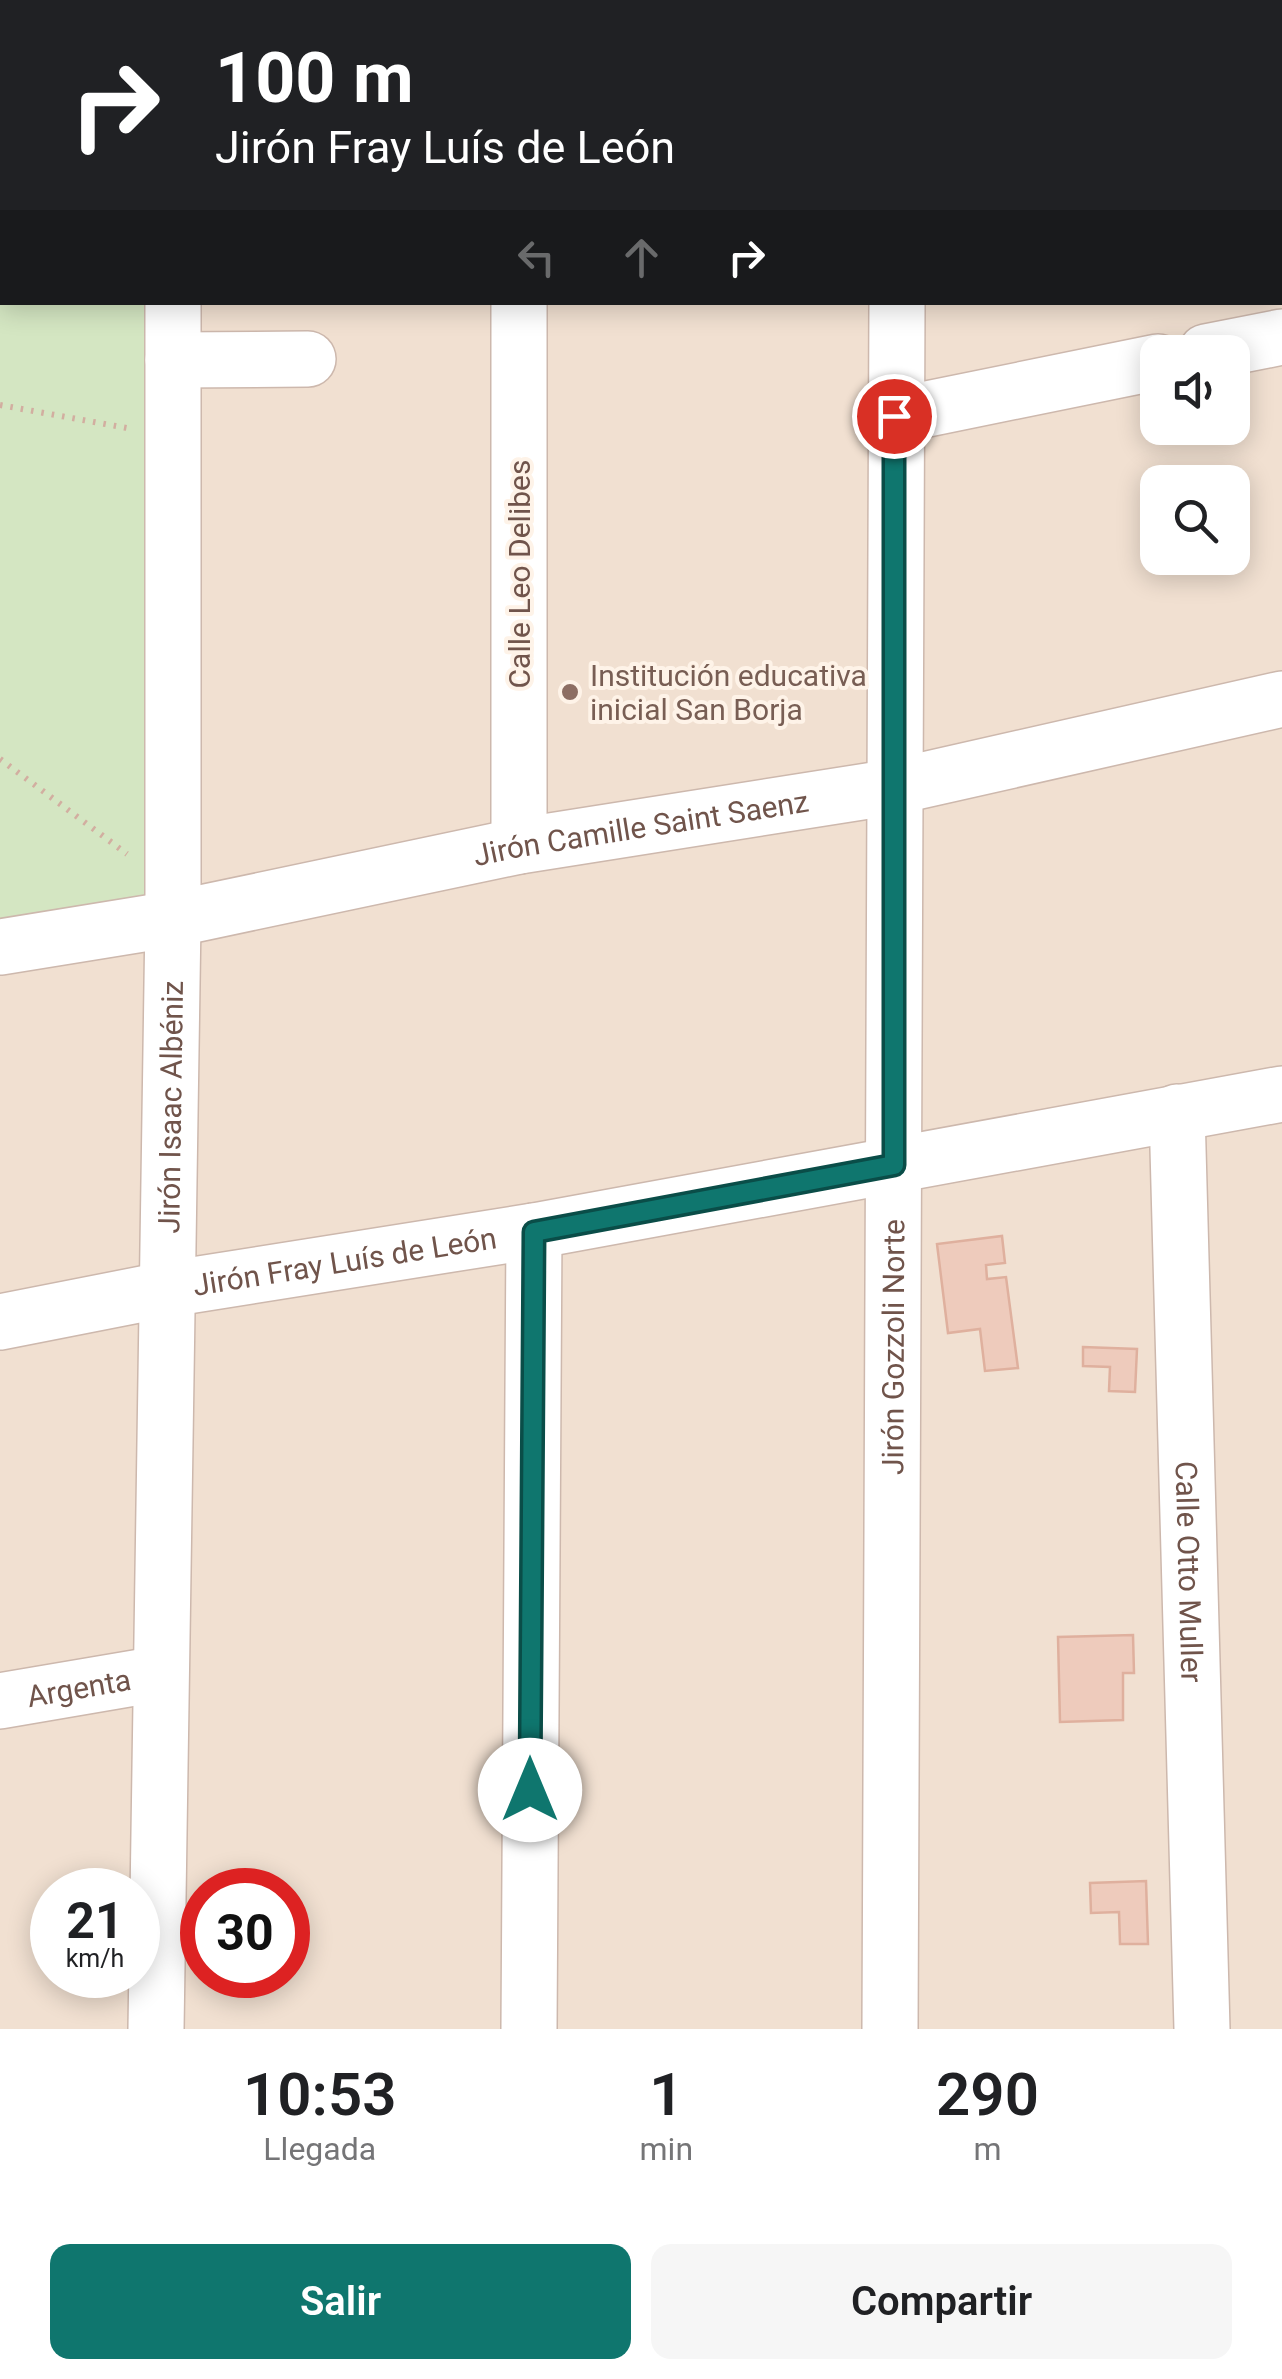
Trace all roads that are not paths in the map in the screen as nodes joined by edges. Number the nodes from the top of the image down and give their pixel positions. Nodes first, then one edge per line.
1 (174, 305) edge
2 (519, 305) edge
3 (897, 305) edge
4 (1282, 337) edge
5 (1250, 343) edge
6 (308, 359) dead end
7 (174, 360) junction
8 (1140, 366) edge
9 (894, 416) junction
10 (1282, 699) edge
11 (894, 787) junction
12 (519, 846) junction
13 (174, 903) junction
14 (0, 947) edge
15 (1282, 1094) edge
16 (1177, 1112) junction
17 (894, 1165) junction
18 (534, 1232) junction
19 (168, 1289) junction
20 (0, 1322) edge
21 (158, 1674) junction
22 (0, 1702) edge
23 (156, 2029) edge
24 (529, 2029) edge
25 (890, 2029) edge
26 (1202, 2029) edge

1 - 7 street, Jirón Isaac Albéniz
2 - 12 street, Calle Leo Delibes
3 - 9 street, Jirón Gozzoli Norte
4 - 5 street
6 - 7 street
7 - 13 street, Jirón Isaac Albéniz
8 - 9 street
9 - 11 street, Jirón Gozzoli Norte
10 - 11 street, Jirón Camille Saint Saenz
11 - 12 street, Jirón Camille Saint Saenz
11 - 17 street, Jirón Gozzoli Norte
12 - 13 street, Jirón Camille Saint Saenz
13 - 14 street, Jirón Camille Saint Saenz
13 - 19 street, Jirón Isaac Albéniz
15 - 16 street, Jirón Fray Luís de León
16 - 17 street, Jirón Fray Luís de León
16 - 26 street, Calle Otto Muller
17 - 18 street, Jirón Fray Luís de León
17 - 25 street, Jirón Gozzoli Norte
18 - 19 street, Jirón Fray Luís de León
18 - 24 street
19 - 20 street, Jirón Fray Luís de León
19 - 21 street, Jirón Isaac Albéniz
21 - 22 street, Argenta
21 - 23 street, Jirón Isaac Albéniz

